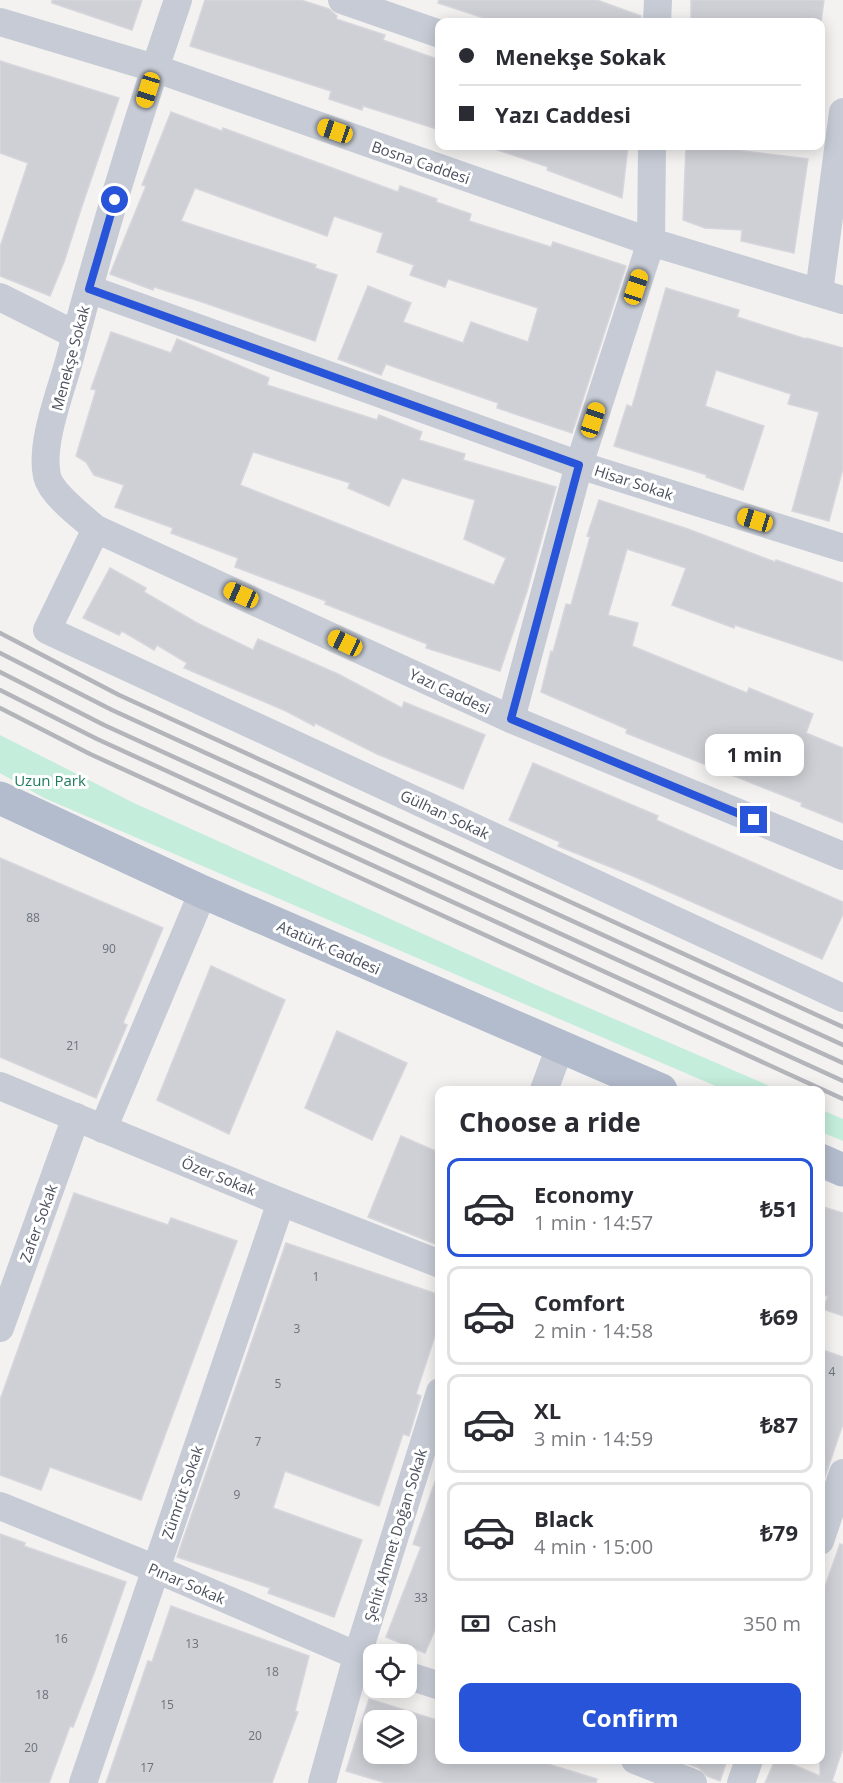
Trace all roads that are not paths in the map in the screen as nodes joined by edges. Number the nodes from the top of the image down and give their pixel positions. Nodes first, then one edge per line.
1 (177, 0) edge
2 (342, 0) edge
3 (658, 0) edge
4 (657, 18) edge
5 (0, 22) edge
6 (435, 32) edge
7 (154, 68) junction
8 (843, 112) edge
9 (652, 150) edge
10 (651, 242) junction
11 (89, 289) junction
12 (831, 296) edge
13 (0, 297) edge
14 (76, 335) junction
15 (579, 465) junction
16 (96, 529) junction
17 (843, 548) edge
18 (511, 719) junction
19 (0, 798) edge
20 (843, 856) edge
21 (203, 892) junction
22 (843, 998) edge
23 (560, 1047) junction
24 (0, 1086) edge
25 (545, 1086) edge
26 (652, 1086) edge
27 (76, 1118) junction
28 (103, 1129) junction
29 (825, 1162) edge
30 (843, 1170) edge
31 (281, 1202) junction
32 (435, 1262) edge
33 (0, 1328) edge
34 (435, 1410) edge
35 (843, 1473) edge
36 (0, 1506) edge
37 (825, 1526) edge
38 (156, 1569) junction
39 (369, 1644) edge
40 (363, 1659) edge
41 (363, 1666) edge
42 (417, 1678) edge
43 (435, 1684) edge
44 (645, 1764) edge
45 (748, 1764) edge
46 (83, 1783) edge
47 (322, 1783) edge
48 (693, 1783) edge
49 (741, 1783) edge

1 - 7 street, Menekşe Sokak
2 - 6 street
3 - 4 street
5 - 7 street, Bosna Caddesi
7 - 10 street, Bosna Caddesi
7 - 11 street, Menekşe Sokak
8 - 12 street
9 - 10 street
10 - 12 street, Bosna Caddesi
10 - 15 street
11 - 14 street, Menekşe Sokak
11 - 15 street, Hisar Sokak
13 - 14 street
14 - 16 street, Menekşe Sokak
15 - 17 street, Hisar Sokak
15 - 18 street
16 - 18 street, Yazı Caddesi
16 - 22 street, Gülhan Sokak
18 - 20 street, Yazı Caddesi
19 - 21 main road, Atatürk Caddesi
21 - 23 main road, Atatürk Caddesi
21 - 28 street
23 - 25 street
23 - 26 main road, Atatürk Caddesi
24 - 27 street, Özer Sokak
27 - 28 street, Özer Sokak
27 - 33 street, Zafer Sokak
28 - 31 street, Özer Sokak
29 - 30 main road
31 - 32 street, Özer Sokak
31 - 38 street, Zümrüt Sokak
34 - 39 street, Şehit Ahmet Doğan Sokak
35 - 37 street
36 - 38 street, Pınar Sokak
38 - 40 street, Pınar Sokak
38 - 46 street, Zümrüt Sokak
41 - 47 street, Şehit Ahmet Doğan Sokak
42 - 43 street
44 - 48 street
45 - 49 street

